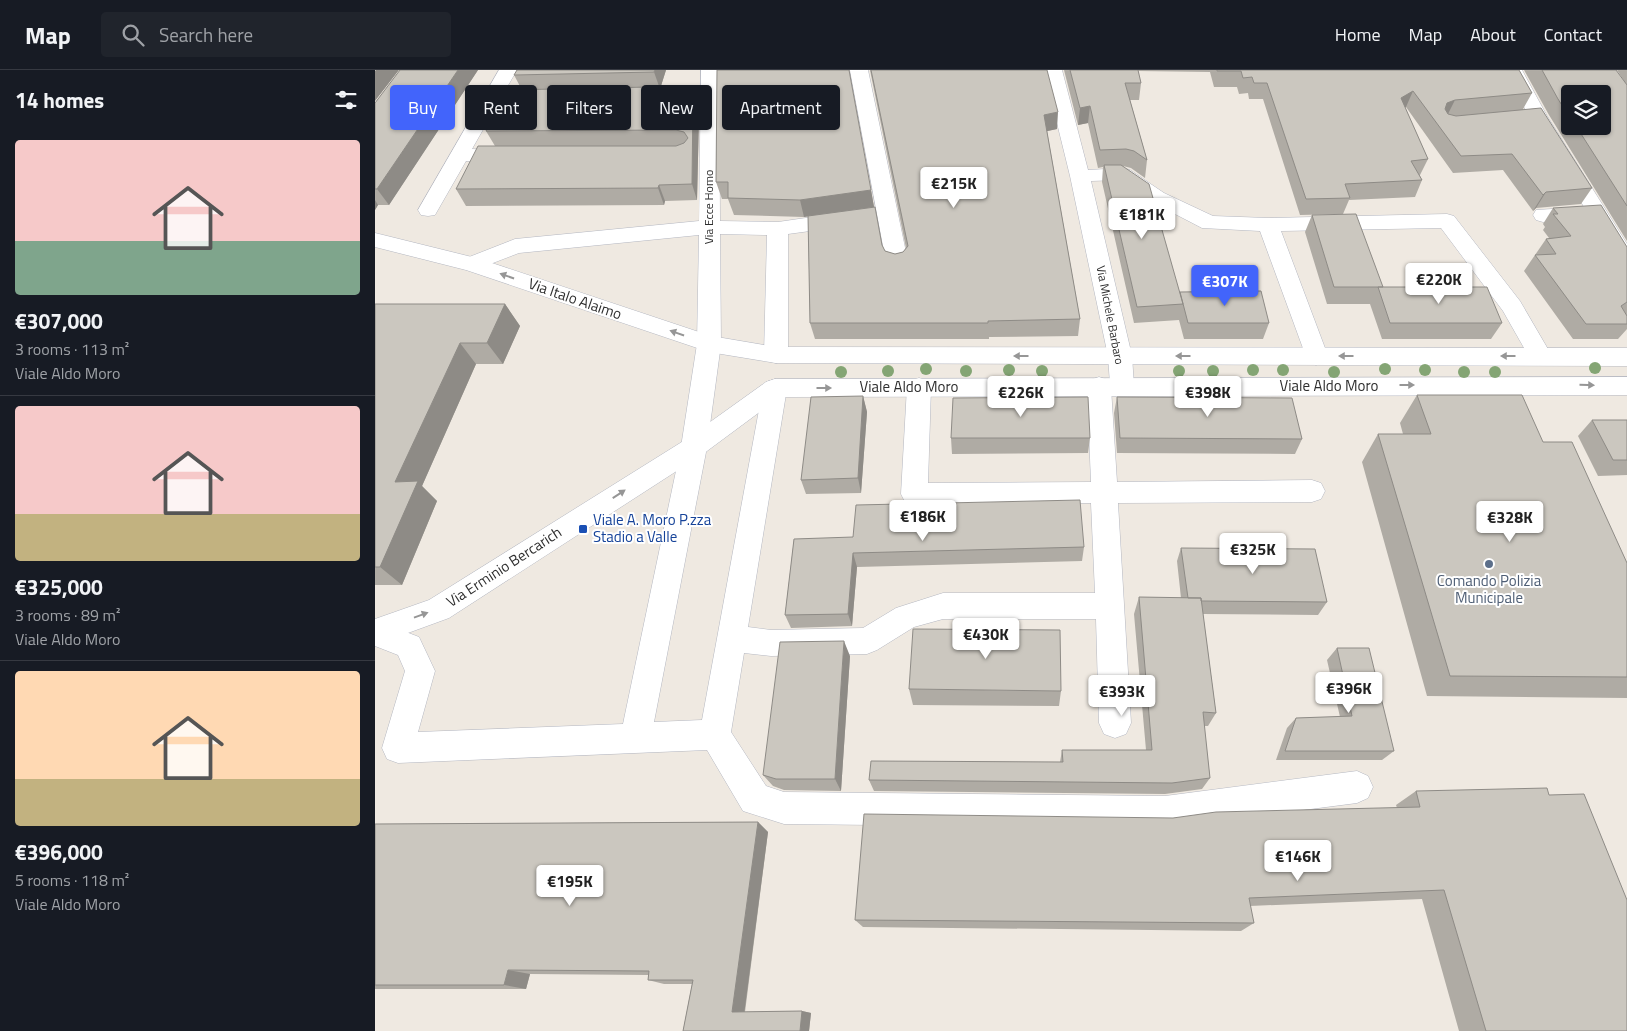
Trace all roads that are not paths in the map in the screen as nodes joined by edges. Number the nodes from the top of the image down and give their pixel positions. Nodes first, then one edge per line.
1 (508, 70) edge
2 (710, 70) edge
3 (859, 70) edge
4 (1053, 70) edge
5 (1513, 70) edge
6 (500, 85) edge
7 (1538, 116) junction
8 (1518, 117) edge
9 (474, 130) edge
10 (459, 155) junction
11 (527, 155) edge
12 (1080, 176) junction
13 (428, 210) dead end
14 (1597, 212) junction
15 (888, 214) junction
16 (1543, 215) dead end
17 (1268, 224) junction
18 (709, 227) junction
19 (778, 229) junction
20 (375, 240) edge
21 (897, 262) edge
22 (1627, 262) edge
23 (472, 264) junction
24 (709, 344) junction
25 (775, 355) junction
26 (1120, 356) junction
27 (1316, 356) junction
28 (1540, 356) junction
29 (1627, 357) edge
30 (1552, 385) junction
31 (1111, 386) junction
32 (1627, 386) edge
33 (919, 387) junction
34 (775, 388) junction
35 (694, 447) junction
36 (1104, 491) junction
37 (1313, 492) dead end
38 (1109, 606) junction
39 (375, 632) edge
40 (732, 638) junction
41 (1115, 723) dead end
42 (715, 735) junction
43 (635, 737) junction
44 (1357, 787) dead end

1 - 6 street
2 - 18 street, Via Ecce Homo
3 - 15 street
4 - 12 street, Via Michele Barbaro
5 - 7 street
7 - 8 street
7 - 14 street
9 - 10 street
10 - 11 street
10 - 13 street
12 - 17 street
12 - 26 street, Via Michele Barbaro
14 - 16 street
14 - 22 street
15 - 19 street
15 - 21 street
17 - 27 street
17 - 28 street
18 - 19 street
18 - 23 street
18 - 24 street, Via Ecce Homo
19 - 25 street
20 - 23 street, Via Italo Alaimo
24 -> 23 street, Via Italo Alaimo
24 - 25 street, Via Italo Alaimo
24 - 35 street, Via Ecce Homo
26 -> 25 street, Viale Aldo Moro
25 - 34 street
27 -> 26 street, Viale Aldo Moro
26 - 31 street, Via Michele Barbaro
28 -> 27 street, Viale Aldo Moro
28 - 29 street, Viale Aldo Moro
28 - 30 street
31 -> 30 street, Viale Aldo Moro
30 -> 32 street, Viale Aldo Moro
31 - 33 street, Viale Aldo Moro
31 - 36 street, Via Michele Barbaro
34 -> 33 street, Viale Aldo Moro
33 - 36 street
34 - 35 street, Via Erminio Bercarich
34 - 40 street
39 -> 35 street, Via Erminio Bercarich
35 - 43 street, Via Ecce Homo
36 - 37 street
36 - 38 street, Via Michele Barbaro
38 - 40 street
38 - 41 street, Via Michele Barbaro
39 - 43 street
40 - 42 street
42 - 43 street
42 - 44 street

